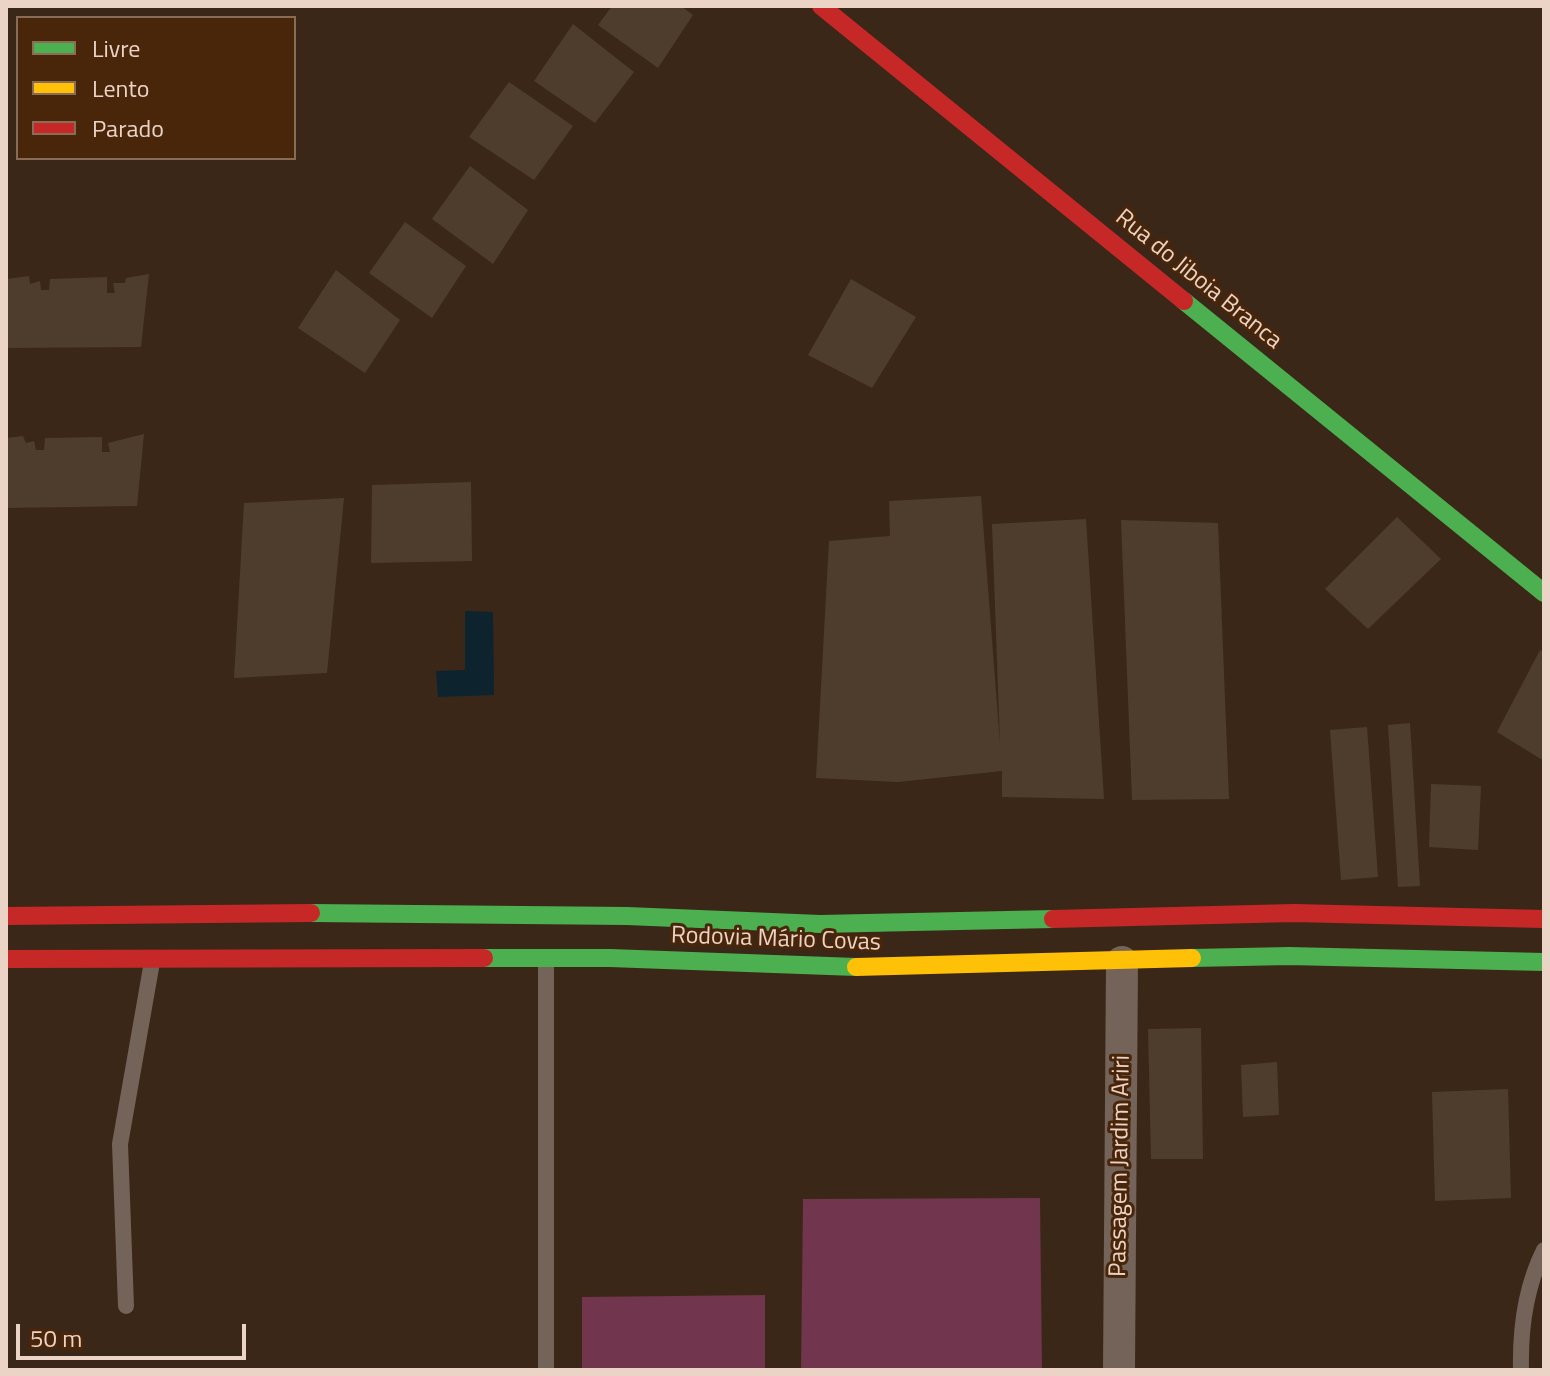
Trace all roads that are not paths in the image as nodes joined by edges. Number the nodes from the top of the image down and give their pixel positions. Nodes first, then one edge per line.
1 (821, 6) edge
2 (1532, 559) dead end
3 (1508, 564) junction
4 (1544, 593) edge
5 (6, 916) edge
6 (1544, 919) edge
7 (546, 958) junction
8 (6, 959) edge
9 (152, 959) junction
10 (1122, 962) junction
11 (1544, 962) edge
12 (1544, 1250) edge
13 (126, 1306) dead end
14 (546, 1370) edge
15 (1119, 1370) edge
16 (1521, 1370) edge

1 - 3 main road, Rua do Jiboia Branca
2 - 3 lane
3 - 4 main road, Rua do Jiboia Branca
5 - 6 main road, Rodovia Mário Covas
7 - 9 main road, Rodovia Mário Covas
7 - 10 main road, Rodovia Mário Covas
7 - 14 lane
8 - 9 main road, Rodovia Mário Covas
9 - 13 lane
10 - 11 main road, Rodovia Mário Covas
10 - 15 street, Passagem Jardim Ariri
12 - 16 lane

